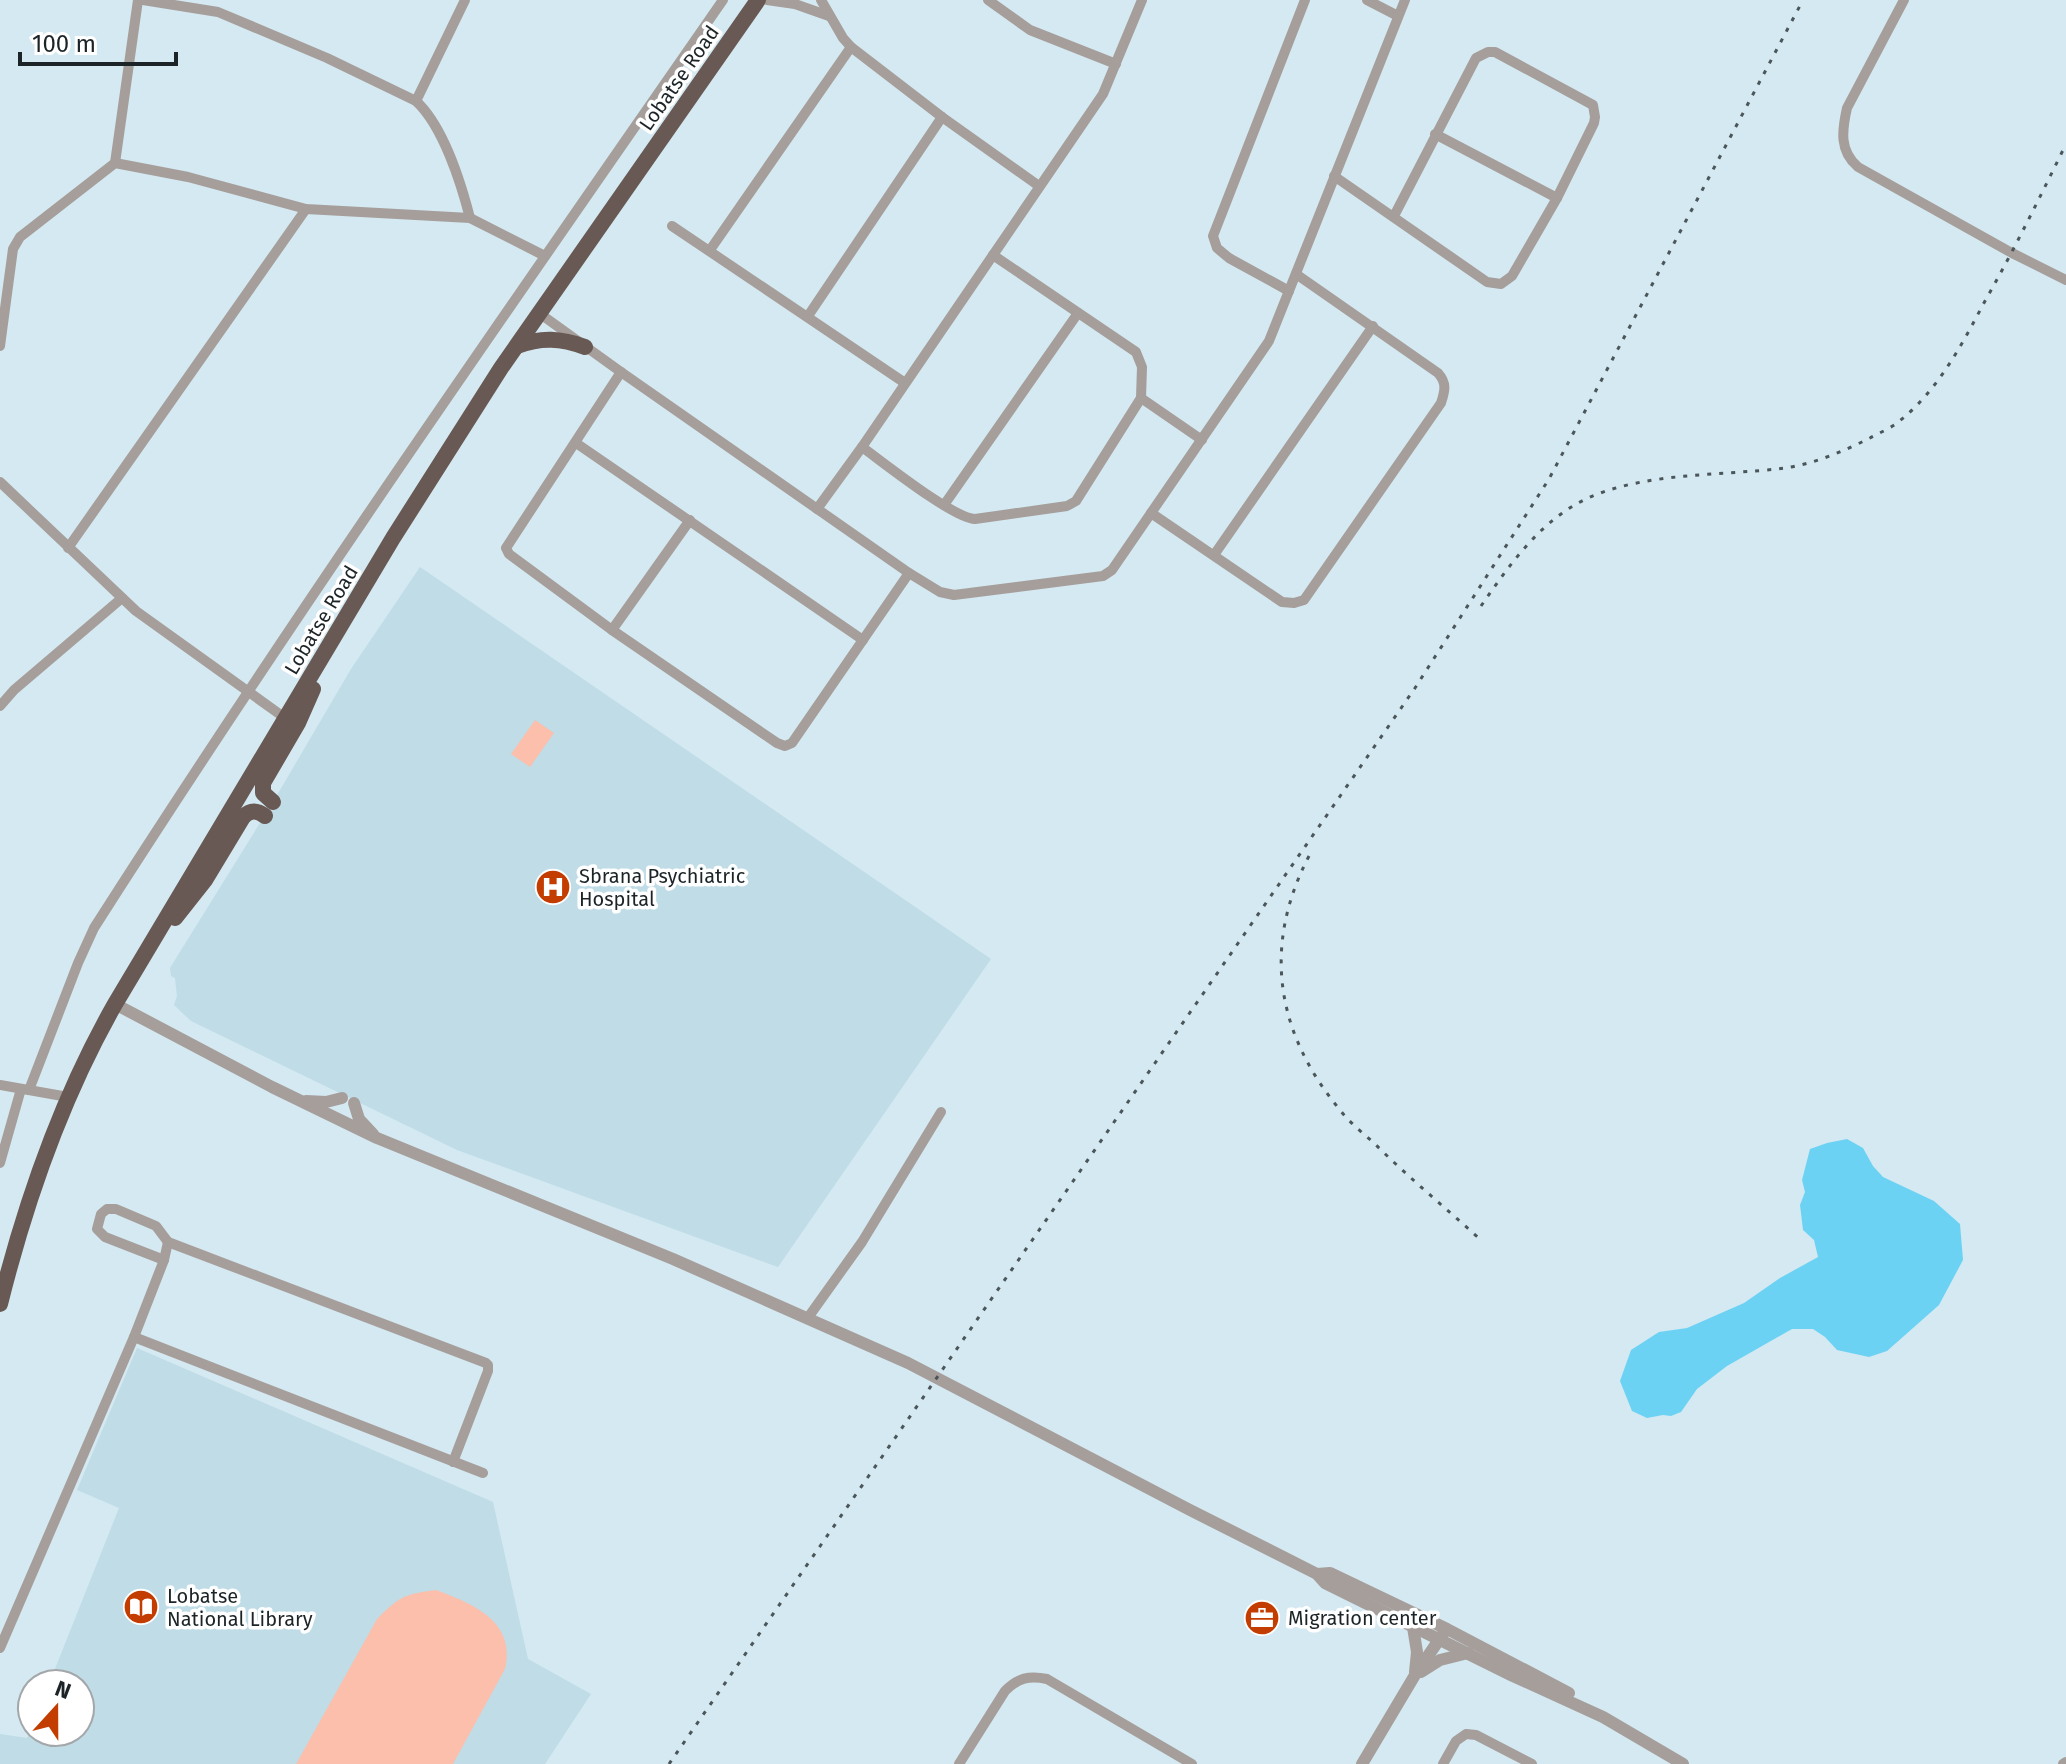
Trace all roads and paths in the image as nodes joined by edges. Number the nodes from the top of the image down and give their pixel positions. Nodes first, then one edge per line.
1 (140, 0) edge
2 (465, 0) edge
3 (723, 0) edge
4 (758, 0) edge
5 (767, 0) edge
6 (821, 0) edge
7 (988, 0) edge
8 (1142, 0) edge
9 (1305, 0) edge
10 (1367, 0) edge
11 (1405, 0) edge
12 (1904, 0) edge
13 (829, 16) junction
14 (1398, 16) junction
15 (851, 47) junction
16 (1116, 64) junction
17 (416, 101) junction
18 (942, 117) junction
19 (1435, 134) junction
20 (115, 163) junction
21 (1334, 176) junction
22 (1039, 186) junction
23 (1557, 198) junction
24 (306, 209) junction
25 (1394, 216) junction
26 (470, 218) junction
27 (672, 226) dead end
28 (710, 250) junction
29 (993, 255) junction
30 (545, 256) junction
31 (1296, 274) junction
32 (2066, 280) edge
33 (1289, 291) junction
34 (539, 313) junction
35 (1078, 313) junction
36 (808, 316) junction
37 (1373, 326) junction
38 (0, 346) edge
39 (517, 346) junction
40 (585, 347) junction
41 (621, 372) junction
42 (905, 383) junction
43 (1141, 398) junction
44 (1202, 440) junction
45 (576, 443) junction
46 (862, 447) junction
47 (0, 482) edge
48 (944, 505) junction
49 (817, 509) junction
50 (1151, 513) junction
51 (690, 520) junction
52 (68, 548) junction
53 (1214, 555) junction
54 (909, 573) junction
55 (122, 598) junction
56 (612, 630) junction
57 (337, 633) junction
58 (863, 640) junction
59 (248, 692) junction
60 (0, 706) edge
61 (285, 718) junction
62 (146, 952) junction
63 (115, 1004) junction
64 (0, 1085) edge
65 (25, 1090) junction
66 (68, 1097) junction
67 (298, 1101) junction
68 (941, 1112) dead end
69 (377, 1138) junction
70 (0, 1163) edge
71 (168, 1242) junction
72 (164, 1260) junction
73 (0, 1304) edge
74 (807, 1319) junction
75 (134, 1337) junction
76 (453, 1462) junction
77 (483, 1473) dead end
78 (1317, 1574) junction
79 (1413, 1627) junction
80 (1443, 1634) junction
81 (0, 1648) edge
82 (1468, 1653) junction
83 (1415, 1675) junction
84 (1603, 1717) junction
85 (959, 1764) edge
86 (1192, 1764) edge
87 (1362, 1764) edge
88 (1443, 1764) edge
89 (1532, 1764) edge
90 (1683, 1764) edge

1 - 17 street
1 - 20 street
2 - 17 street
3 - 30 street
4 - 34 highway, Lobatse Road
5 - 13 street
6 - 13 street
7 - 16 street
8 - 16 street
9 - 33 street
10 - 14 street
11 - 14 street
12 - 32 street
13 - 15 street
14 - 21 street
15 - 18 street
15 - 28 street
16 - 22 street
17 - 26 street
18 - 22 street
18 - 36 street
19 - 23 street
19 - 23 street
19 - 25 street
20 - 24 street
20 - 38 street
21 - 25 street
21 - 31 street
22 - 29 street
23 - 25 street
24 - 26 street
24 - 52 street
26 - 30 street
27 - 28 street
28 - 36 street
29 - 35 street
29 - 42 street
30 - 59 street
31 - 33 street
31 - 37 street
33 - 44 street
34 - 39 highway, Lobatse Road
34 - 40 street
35 - 43 street
35 - 48 street
36 - 42 street
37 - 53 street
37 - 53 street
39 - 40 highway
39 - 57 highway, Lobatse Road
40 - 41 street
41 - 45 street
41 - 49 street
42 - 46 street
43 - 44 street
43 - 48 street
44 - 50 street
45 - 51 street
45 - 56 street
46 - 48 street
46 - 49 street
47 - 52 street
49 - 54 street
50 - 53 street
50 - 54 street
51 - 56 street
51 - 58 street
52 - 55 street
54 - 58 street
55 - 59 street
55 - 60 street
56 - 58 street
57 - 61 highway, Lobatse Road
57 - 62 highway
59 - 61 street
59 - 65 street
61 - 62 highway, Lobatse Road
62 - 63 highway, Lobatse Road
63 - 66 highway, Lobatse Road
63 - 67 street
64 - 65 street
65 - 66 street
65 - 70 street
66 - 73 highway, Lobatse Road
67 - 69 street
67 - 69 street
68 - 74 street
69 - 74 street
71 - 72 street
71 - 72 street
71 - 76 street
72 - 75 street
74 - 78 street
75 - 76 street
75 - 81 street
76 - 77 street
78 - 79 street
78 - 80 street
79 - 80 street
79 - 83 street
80 - 82 street
80 - 83 street
80 - 84 street
82 - 83 street
82 - 84 street
83 - 87 street
84 - 90 street
85 - 86 street
88 - 89 street

